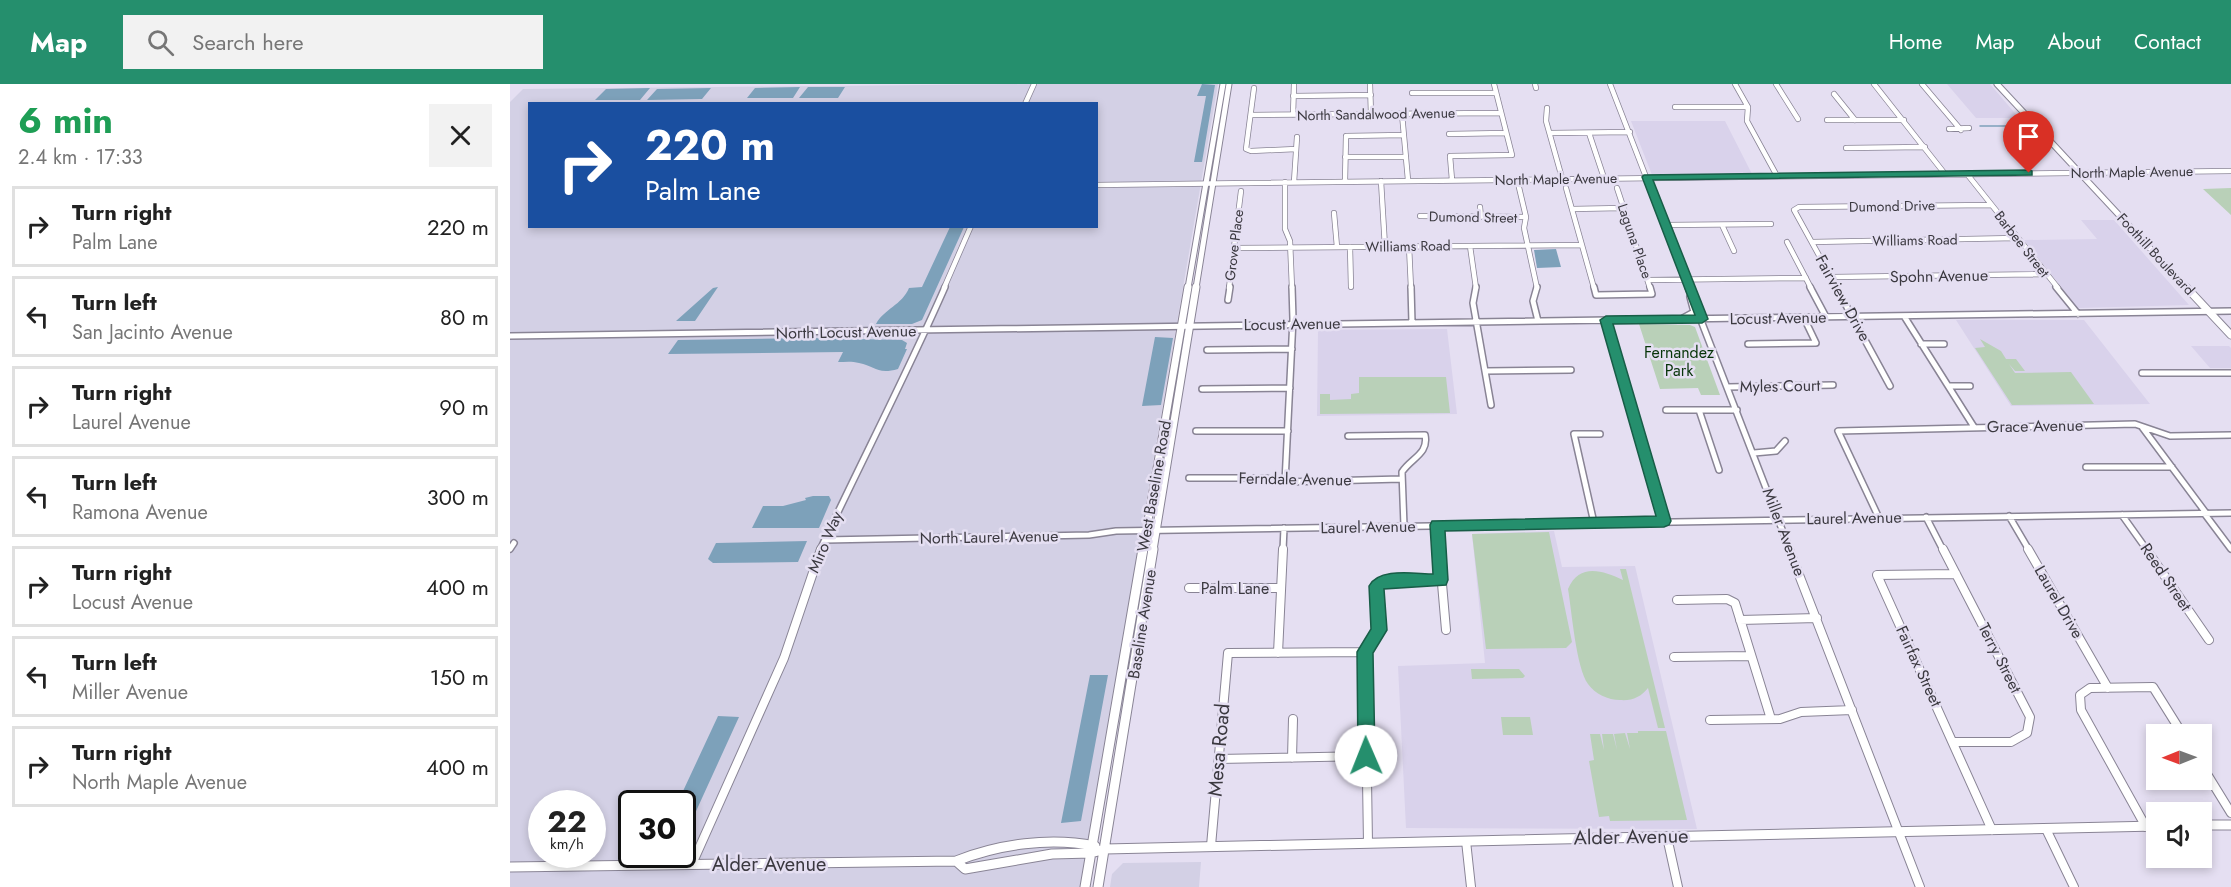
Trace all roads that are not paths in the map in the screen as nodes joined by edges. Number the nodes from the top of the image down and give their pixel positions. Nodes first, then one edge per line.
1 (1034, 84) edge
2 (1223, 84) edge
3 (1229, 84) edge
4 (1294, 84) edge
5 (1370, 84) edge
6 (1494, 84) edge
7 (1610, 84) edge
8 (1735, 84) edge
9 (1776, 84) edge
10 (1874, 84) edge
11 (1922, 84) edge
12 (1997, 84) edge
13 (1254, 88) dead end
14 (1412, 93) dead end
15 (1496, 93) junction
16 (1834, 94) dead end
17 (1371, 95) junction
18 (1293, 96) junction
19 (1026, 102) edge
20 (1675, 107) dead end
21 (1748, 107) junction
22 (1547, 108) dead end
23 (1501, 112) junction
24 (1371, 114) junction
25 (1402, 114) junction
26 (1251, 115) junction
27 (1293, 115) junction
28 (1789, 116) dead end
29 (1827, 120) dead end
30 (1855, 120) junction
31 (1904, 120) junction
32 (1969, 128) dead end
33 (1949, 129) dead end
34 (1961, 130) junction
35 (1630, 132) junction
36 (1505, 133) junction
37 (1550, 133) junction
38 (1589, 133) junction
39 (1449, 134) dead end
40 (1404, 135) junction
41 (1297, 137) dead end
42 (1925, 147) junction
43 (1846, 148) dead end
44 (1296, 149) junction
45 (1345, 157) junction
46 (1407, 157) junction
47 (2231, 171) edge
48 (2080, 172) junction
49 (1970, 173) junction
50 (1946, 174) junction
51 (1777, 176) junction
52 (1647, 177) junction
53 (1562, 178) junction
54 (1604, 178) junction
55 (1517, 179) junction
56 (1408, 180) junction
57 (1452, 180) junction
58 (1345, 181) junction
59 (1381, 181) junction
60 (1285, 182) junction
61 (1294, 182) junction
62 (1210, 183) junction
63 (1098, 185) edge
64 (1566, 188) dead end
65 (1617, 188) dead end
66 (1241, 191) dead end
67 (1991, 205) junction
68 (1480, 207) dead end
69 (1623, 208) junction
70 (1572, 209) junction
71 (1795, 211) joint
72 (1334, 213) dead end
73 (1420, 216) dead end
74 (1481, 217) junction
75 (1526, 217) junction
76 (1771, 224) dead end
77 (1666, 225) junction
78 (1722, 225) junction
79 (970, 228) edge
80 (2017, 238) junction
81 (1788, 242) dead end
82 (1812, 242) junction
83 (1582, 244) junction
84 (1527, 245) junction
85 (1409, 246) junction
86 (1470, 246) junction
87 (1337, 247) junction
88 (1350, 247) junction
89 (1385, 247) junction
90 (1234, 248) junction
91 (1290, 248) junction
92 (1734, 251) dead end
93 (2046, 274) junction
94 (1832, 277) junction
95 (1806, 278) junction
96 (1648, 279) junction
97 (1687, 279) junction
98 (1351, 287) dead end
99 (1690, 287) junction
100 (1228, 300) dead end
101 (2231, 311) edge
102 (2210, 312) junction
103 (2078, 314) junction
104 (1904, 316) junction
105 (1826, 317) junction
106 (1853, 317) junction
107 (1804, 318) junction
108 (1678, 319) junction
109 (1702, 319) junction
110 (1606, 320) junction
111 (1538, 321) junction
112 (1476, 322) junction
113 (1412, 323) junction
114 (1293, 324) junction
115 (1182, 326) junction
116 (1191, 326) junction
117 (926, 331) junction
118 (2231, 335) edge
119 (510, 336) edge
120 (1748, 344) dead end
121 (1921, 344) junction
122 (1944, 344) dead end
123 (1292, 349) junction
124 (1207, 350) dead end
125 (1571, 370) dead end
126 (1486, 371) junction
127 (2231, 372) edge
128 (2142, 373) dead end
129 (1833, 385) dead end
130 (1890, 386) dead end
131 (1949, 386) junction
132 (1970, 386) dead end
133 (1728, 387) junction
134 (1290, 388) junction
135 (1202, 389) dead end
136 (1491, 405) dead end
137 (1666, 410) dead end
138 (1699, 410) junction
139 (1737, 410) junction
140 (2140, 425) junction
141 (1974, 427) junction
142 (1288, 430) junction
143 (1196, 431) dead end
144 (1600, 434) dead end
145 (2231, 435) edge
146 (1348, 436) dead end
147 (1785, 441) dead end
148 (1754, 453) junction
149 (2086, 467) dead end
150 (2172, 467) junction
151 (1719, 470) dead end
152 (1189, 478) dead end
153 (1401, 479) junction
154 (1285, 482) junction
155 (2205, 513) junction
156 (2231, 513) edge
157 (2122, 514) junction
158 (2009, 516) junction
159 (1926, 517) junction
160 (1878, 518) junction
161 (1780, 519) junction
162 (1664, 521) junction
163 (1594, 523) junction
164 (1437, 525) junction
165 (1404, 526) junction
166 (1284, 528) junction
167 (1152, 531) junction
168 (825, 540) junction
169 (2231, 549) edge
170 (1956, 574) junction
171 (1441, 580) junction
172 (1189, 588) dead end
173 (1280, 588) junction
174 (1677, 600) dead end
175 (1817, 618) junction
176 (1740, 620) junction
177 (1446, 630) dead end
178 (2209, 640) dead end
179 (1365, 652) junction
180 (1278, 653) junction
181 (1751, 656) junction
182 (1674, 657) dead end
183 (2109, 688) junction
184 (1852, 710) junction
185 (1293, 719) dead end
186 (1772, 719) junction
187 (1710, 720) dead end
188 (2176, 724) edge
189 (1954, 742) junction
190 (1366, 756) junction
191 (1292, 758) junction
192 (1218, 759) junction
193 (2212, 782) edge
194 (2231, 813) edge
195 (2212, 825) edge
196 (2231, 825) edge
197 (2146, 827) joint
198 (2046, 829) junction
199 (1992, 830) junction
200 (1899, 832) junction
201 (1667, 837) junction
202 (1466, 841) junction
203 (1368, 843) junction
204 (1211, 846) junction
205 (1092, 849) junction
206 (1105, 849) junction
207 (696, 855) edge
208 (696, 864) edge
209 (618, 865) edge
210 (510, 867) edge
211 (1085, 887) edge
212 (1098, 887) edge
213 (1471, 887) edge
214 (1678, 887) edge
215 (1920, 887) edge
216 (2074, 887) edge

1 - 19 street
2 - 62 main road, West Baseline Road
3 - 62 main road, West Baseline Road
4 - 18 street
5 - 17 street
6 - 15 street
7 - 35 street, Miller Avenue
8 - 21 street
9 - 28 street
10 - 31 street
11 - 34 street
12 - 48 main road, Foothill Boulevard
13 - 26 street
14 - 15 street
15 - 23 street
16 - 30 street
17 - 18 street
17 - 24 street
18 - 27 street
20 - 21 street
21 - 51 street
22 - 37 street
23 - 25 street, North Sandalwood Avenue
23 - 36 street
24 - 25 street, North Sandalwood Avenue
24 - 27 street, North Sandalwood Avenue
25 - 40 street
26 - 27 street, North Sandalwood Avenue
26 - 44 street
29 - 30 street
30 - 31 street
31 - 42 street
32 - 34 street
33 - 34 street
35 - 38 street
35 - 52 street, Miller Avenue
36 - 39 street
36 - 57 street
37 - 38 street
37 - 53 street
38 - 54 street
40 - 45 street
40 - 46 street
41 - 44 street
42 - 43 street
42 - 50 street
44 - 61 street
45 - 46 street
45 - 58 street
46 - 56 street
47 - 48 street, North Maple Avenue
48 - 49 street, North Maple Avenue
48 - 102 main road, Foothill Boulevard
49 - 50 street, North Maple Avenue
49 - 67 street, Barbee Street
50 - 51 street, North Maple Avenue
51 - 52 street, North Maple Avenue
52 - 54 street, North Maple Avenue
52 - 77 street, Miller Avenue
53 - 54 street, North Maple Avenue
53 - 55 street, North Maple Avenue
55 - 57 street, North Maple Avenue
55 - 75 street
56 - 57 street, North Maple Avenue
56 - 59 street, North Maple Avenue
58 - 59 street, North Maple Avenue
58 - 61 street, North Maple Avenue
59 - 89 street
60 - 61 street, North Maple Avenue
60 - 62 street, North Maple Avenue
60 - 91 street
62 - 63 street, North Maple Avenue
62 - 115 main road, West Baseline Road
62 - 116 main road, Baseline Avenue
64 - 70 street
65 - 69 street, Laguna Place
66 - 90 street, Grove Place
67 - 71 street, Dumond Drive
67 - 80 street, Barbee Street
68 - 74 street
69 - 70 street
69 - 96 street, Laguna Place
70 - 83 street
71 - 82 street, Fairview Drive
72 - 87 street
73 - 74 street, Dumond Street
74 - 75 street, Dumond Street
75 - 84 street
76 - 78 street
77 - 78 street
77 - 97 street, Miller Avenue
78 - 92 street
79 - 117 street, Miro Way
80 - 82 street, Williams Road
80 - 93 street, Barbee Street
81 - 95 street
82 - 94 street, Fairview Drive
83 - 84 street, Williams Road
83 - 96 street, Laguna Place
84 - 86 street, Williams Road
84 - 111 street
85 - 86 street, Williams Road
85 - 89 street, Williams Road
85 - 113 street
86 - 112 street
87 - 88 street, Williams Road
87 - 91 street, Williams Road
88 - 89 street, Williams Road
88 - 98 street
90 - 91 street, Williams Road
90 - 100 street, Grove Place
91 - 114 street
93 - 94 street, Spohn Avenue
93 - 103 street, Barbee Street
94 - 106 street, Fairview Drive
95 - 97 street
95 - 105 street
96 - 97 street
97 - 99 street, Miller Avenue
99 - 108 street
99 - 109 street, Miller Avenue
101 - 102 street, Locust Avenue
102 - 103 street, Locust Avenue
102 - 118 main road, Foothill Boulevard
103 - 104 street, Locust Avenue
104 - 106 street, Locust Avenue
104 - 121 street
105 - 106 street, Locust Avenue
105 - 107 street, Locust Avenue
106 - 130 street, Fairview Drive
107 - 109 street, Locust Avenue
107 - 120 street
108 - 109 street, Locust Avenue
108 - 110 street, Locust Avenue
109 - 133 street, Miller Avenue
110 - 111 street, Locust Avenue
110 - 162 street
111 - 112 street, Locust Avenue
112 - 113 street, Locust Avenue
112 - 126 street
113 - 114 street, Locust Avenue
114 - 116 street, Locust Avenue
114 - 123 street
115 - 116 street, Locust Avenue
115 - 117 street, North Locust Avenue
115 - 167 main road, West Baseline Road
116 - 167 main road, Baseline Avenue
117 - 119 street, North Locust Avenue
117 - 168 street, Miro Way
121 - 122 street
121 - 131 street
123 - 124 street
123 - 134 street
125 - 126 street
126 - 136 street
127 - 128 street
129 - 133 street, Myles Court
131 - 132 street
131 - 141 street
133 - 139 street, Miller Avenue
134 - 135 street
134 - 142 street
137 - 138 street
138 - 139 street
138 - 151 street
139 - 148 street, Miller Avenue
140 - 141 street, Grace Avenue
140 - 145 street, Grace Avenue
140 - 150 street
141 - 160 street, Grace Avenue
142 - 143 street
142 - 154 street
144 - 163 street
146 - 153 street
147 - 148 street
148 - 161 street, Miller Avenue
149 - 150 street
150 - 155 street
152 - 154 street, Ferndale Avenue
153 - 154 street, Ferndale Avenue
153 - 165 street
155 - 156 street, Laurel Avenue
155 - 157 street, Laurel Avenue
155 - 169 street
157 - 158 street, Laurel Avenue
157 - 178 street, Reed Street
158 - 159 street, Laurel Avenue
158 - 183 street, Laurel Drive
159 - 160 street, Laurel Avenue
159 - 170 street, Terry Street
160 - 161 street, Laurel Avenue
161 - 162 street, Laurel Avenue
161 - 175 street, Miller Avenue
162 - 163 street, Laurel Avenue
163 - 164 street, Laurel Avenue
164 - 165 street, Laurel Avenue
164 - 171 street
165 - 166 street, Laurel Avenue
166 - 167 street, Laurel Avenue
166 - 173 street
167 - 168 street, North Laurel Avenue
167 - 205 main road, West Baseline Road
167 - 206 main road, Baseline Avenue
168 - 207 street, Miro Way
170 - 189 street, Terry Street
170 - 189 street, Fairfax Street
171 - 177 street
171 - 179 street
172 - 173 street, Palm Lane
173 - 180 street
174 - 176 street
175 - 176 street
175 - 184 street, Miller Avenue
176 - 181 street
179 - 180 street
179 - 190 street
180 - 192 street, Mesa Road
181 - 182 street
181 - 186 street
183 - 188 street
183 - 197 street
184 - 186 street
184 - 200 street, Miller Avenue
185 - 191 street
186 - 187 street
189 - 199 street, Fairfax Street
190 - 191 street
190 - 203 street
191 - 192 street
192 - 204 street, Mesa Road
193 - 194 street
195 - 196 main road
197 - 198 main road, Alder Avenue
198 - 199 main road, Alder Avenue
198 - 216 street
199 - 200 main road, Alder Avenue
200 - 201 main road, Alder Avenue
200 - 215 street, Miller Avenue
201 - 202 main road, Alder Avenue
201 - 214 street
202 - 203 main road, Alder Avenue
202 - 213 street
203 - 204 main road, Alder Avenue
204 - 206 main road, Alder Avenue
205 - 206 main road, Alder Avenue
205 - 208 main road, Alder Avenue
205 - 211 main road, West Baseline Road
206 - 212 main road, Baseline Avenue
209 - 210 main road, Alder Avenue

